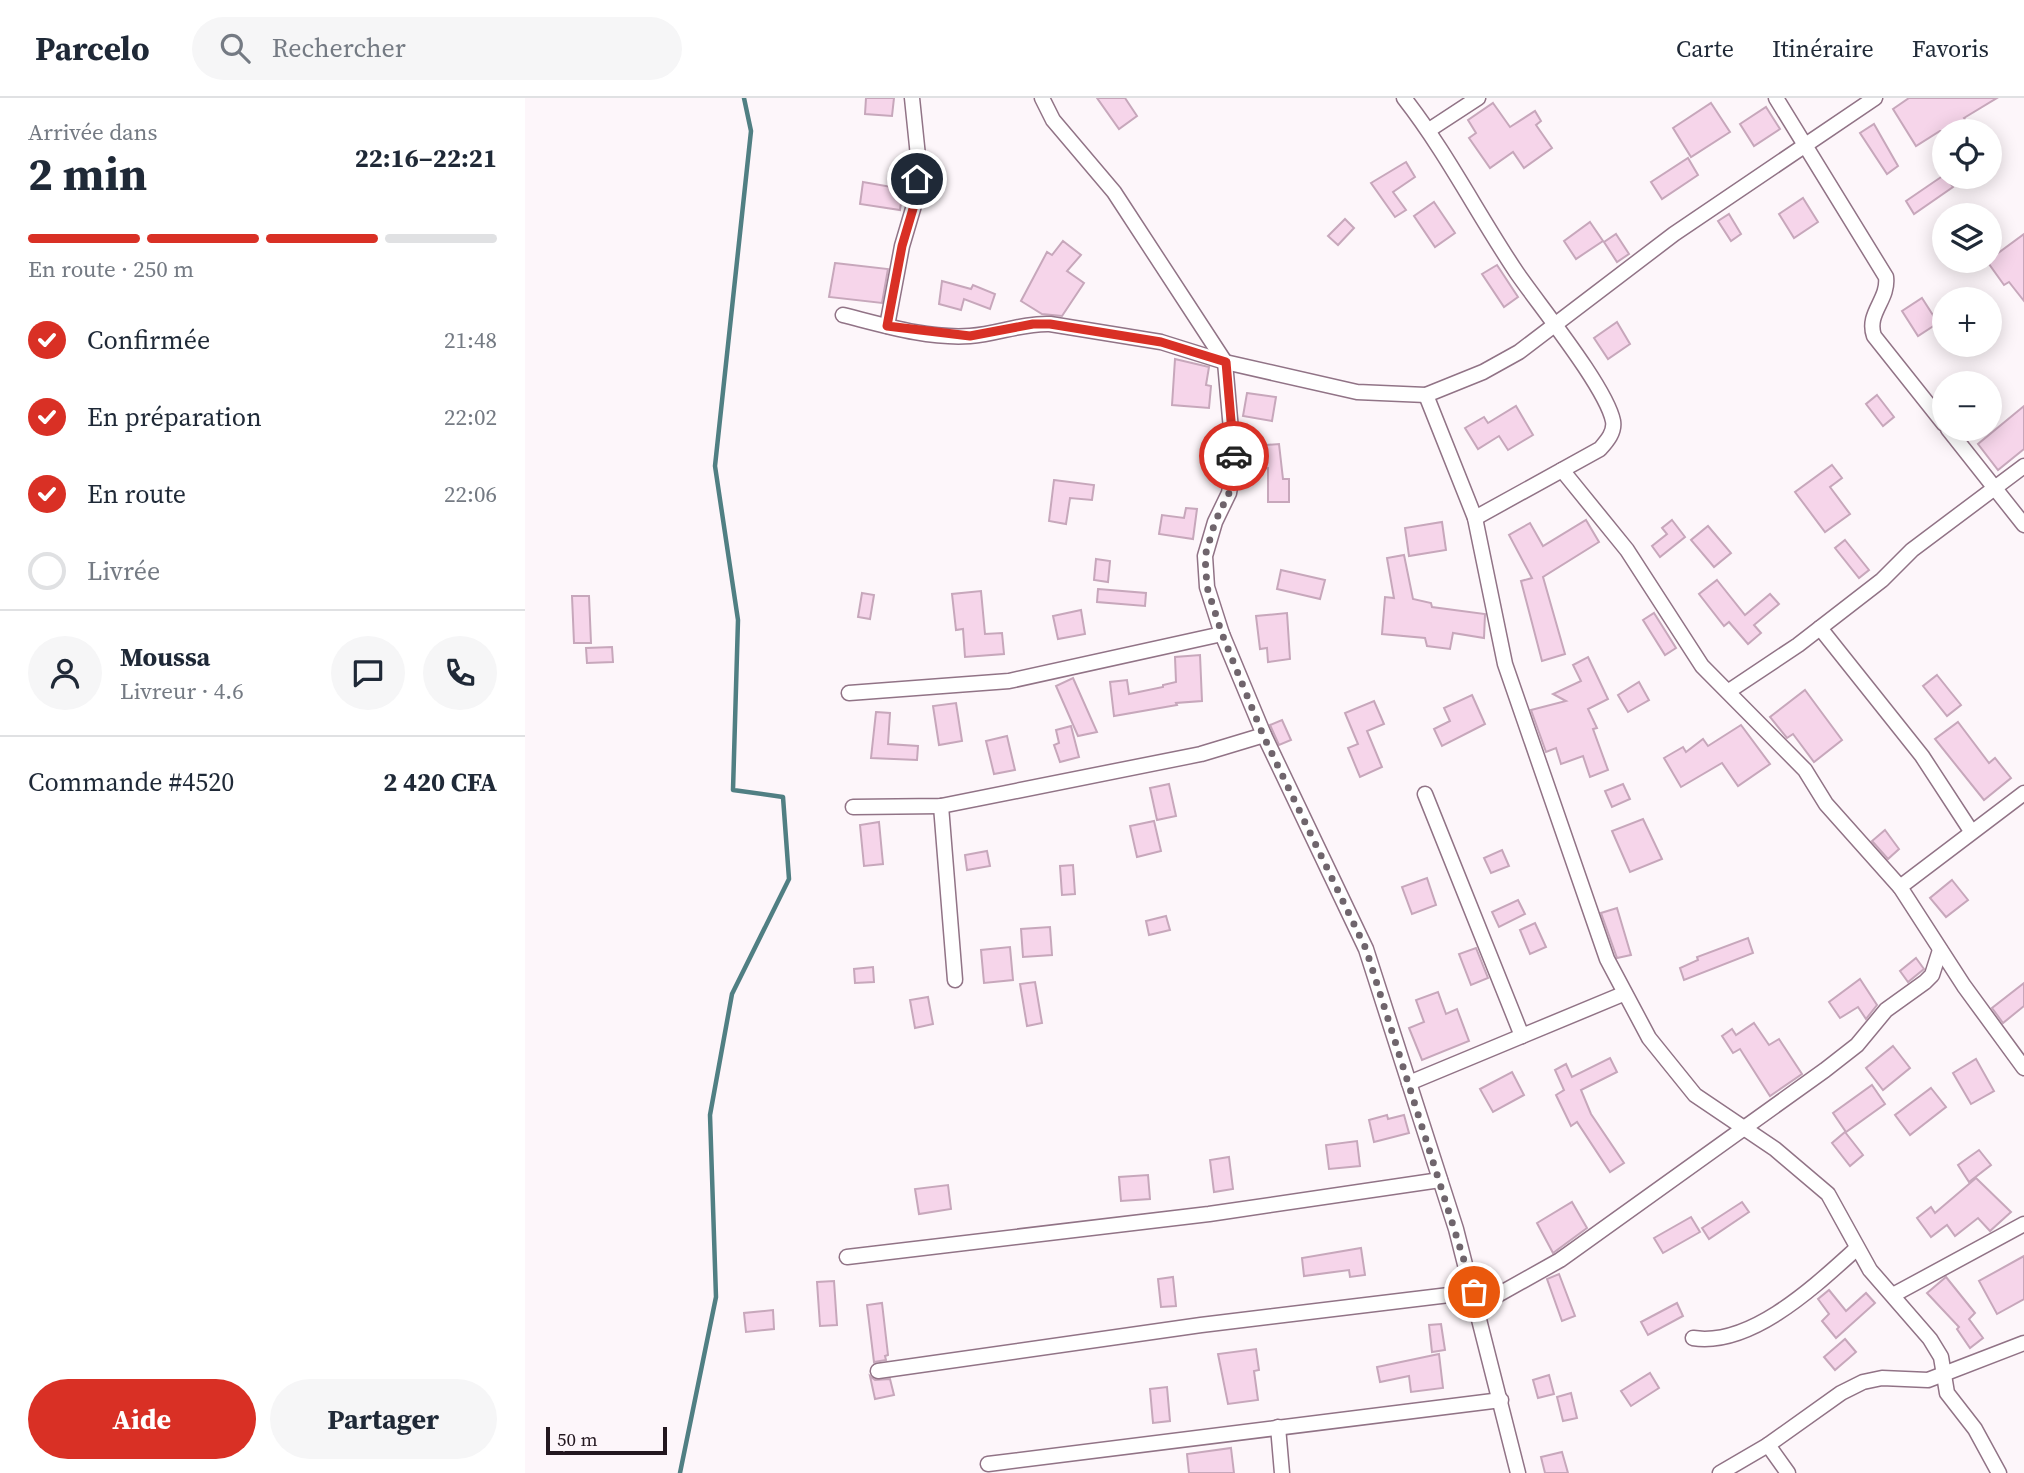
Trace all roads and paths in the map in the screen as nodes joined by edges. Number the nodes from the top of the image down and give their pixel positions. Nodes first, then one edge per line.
1 (912, 98) edge
2 (1042, 98) edge
3 (1404, 98) edge
4 (1478, 98) edge
5 (1776, 98) edge
6 (1875, 98) edge
7 (1429, 130) junction
8 (1804, 145) junction
9 (843, 314) dead end
10 (887, 326) junction
11 (1555, 327) junction
12 (1226, 362) junction
13 (1426, 396) junction
14 (1932, 409) edge
15 (1958, 441) edge
16 (2024, 466) edge
17 (1562, 470) junction
18 (1996, 487) junction
19 (1475, 518) junction
20 (2024, 525) edge
21 (1820, 628) junction
22 (1222, 634) junction
23 (1729, 691) junction
24 (849, 693) dead end
25 (1263, 735) junction
26 (2024, 793) edge
27 (1425, 794) dead end
28 (941, 806) junction
29 (853, 807) dead end
30 (1971, 831) junction
31 (1900, 887) junction
32 (1940, 950) junction
33 (955, 980) dead end
34 (1623, 994) junction
35 (1522, 1036) junction
36 (2024, 1068) edge
37 (1409, 1083) junction
38 (1743, 1129) junction
39 (1440, 1180) junction
40 (2024, 1224) edge
41 (1856, 1248) junction
42 (847, 1257) dead end
43 (1893, 1295) junction
44 (1476, 1299) junction
45 (1693, 1338) dead end
46 (2024, 1343) edge
47 (878, 1371) dead end
48 (1945, 1375) junction
49 (1501, 1400) junction
50 (1278, 1427) junction
51 (1768, 1446) junction
52 (988, 1464) dead end
53 (1282, 1473) edge
54 (1518, 1473) edge
55 (1720, 1473) edge
56 (1788, 1473) edge
57 (1999, 1473) edge

1 - 10 street
2 - 12 street
3 - 7 street
4 - 7 street
5 - 8 street
6 - 8 street
7 - 11 street
8 - 11 street
8 - 14 street
9 - 10 street
10 - 12 street
11 - 13 street
11 - 17 street
12 - 13 street
12 - 22 street
13 - 19 street
15 - 18 street
16 - 18 street
17 - 19 street
17 - 23 street
18 - 20 street
18 - 21 street
19 - 34 street
21 - 23 street
21 - 30 street
22 - 24 street
22 - 25 street
23 - 31 street
25 - 28 street
25 - 37 street
26 - 30 street
27 - 35 street
28 - 29 street
28 - 33 street
30 - 31 street
31 - 32 street
32 - 36 street
32 - 38 street
34 - 35 street
34 - 38 street
35 - 37 street
37 - 39 street
38 - 41 street
38 - 44 street
39 - 42 street
39 - 44 street
40 - 43 street
41 - 43 street
41 - 45 street
43 - 48 street
44 - 47 street
44 - 49 street
46 - 48 street
48 - 51 street
48 - 57 street
49 - 50 street
49 - 54 street
50 - 52 street
50 - 53 street
51 - 55 street
51 - 56 street

